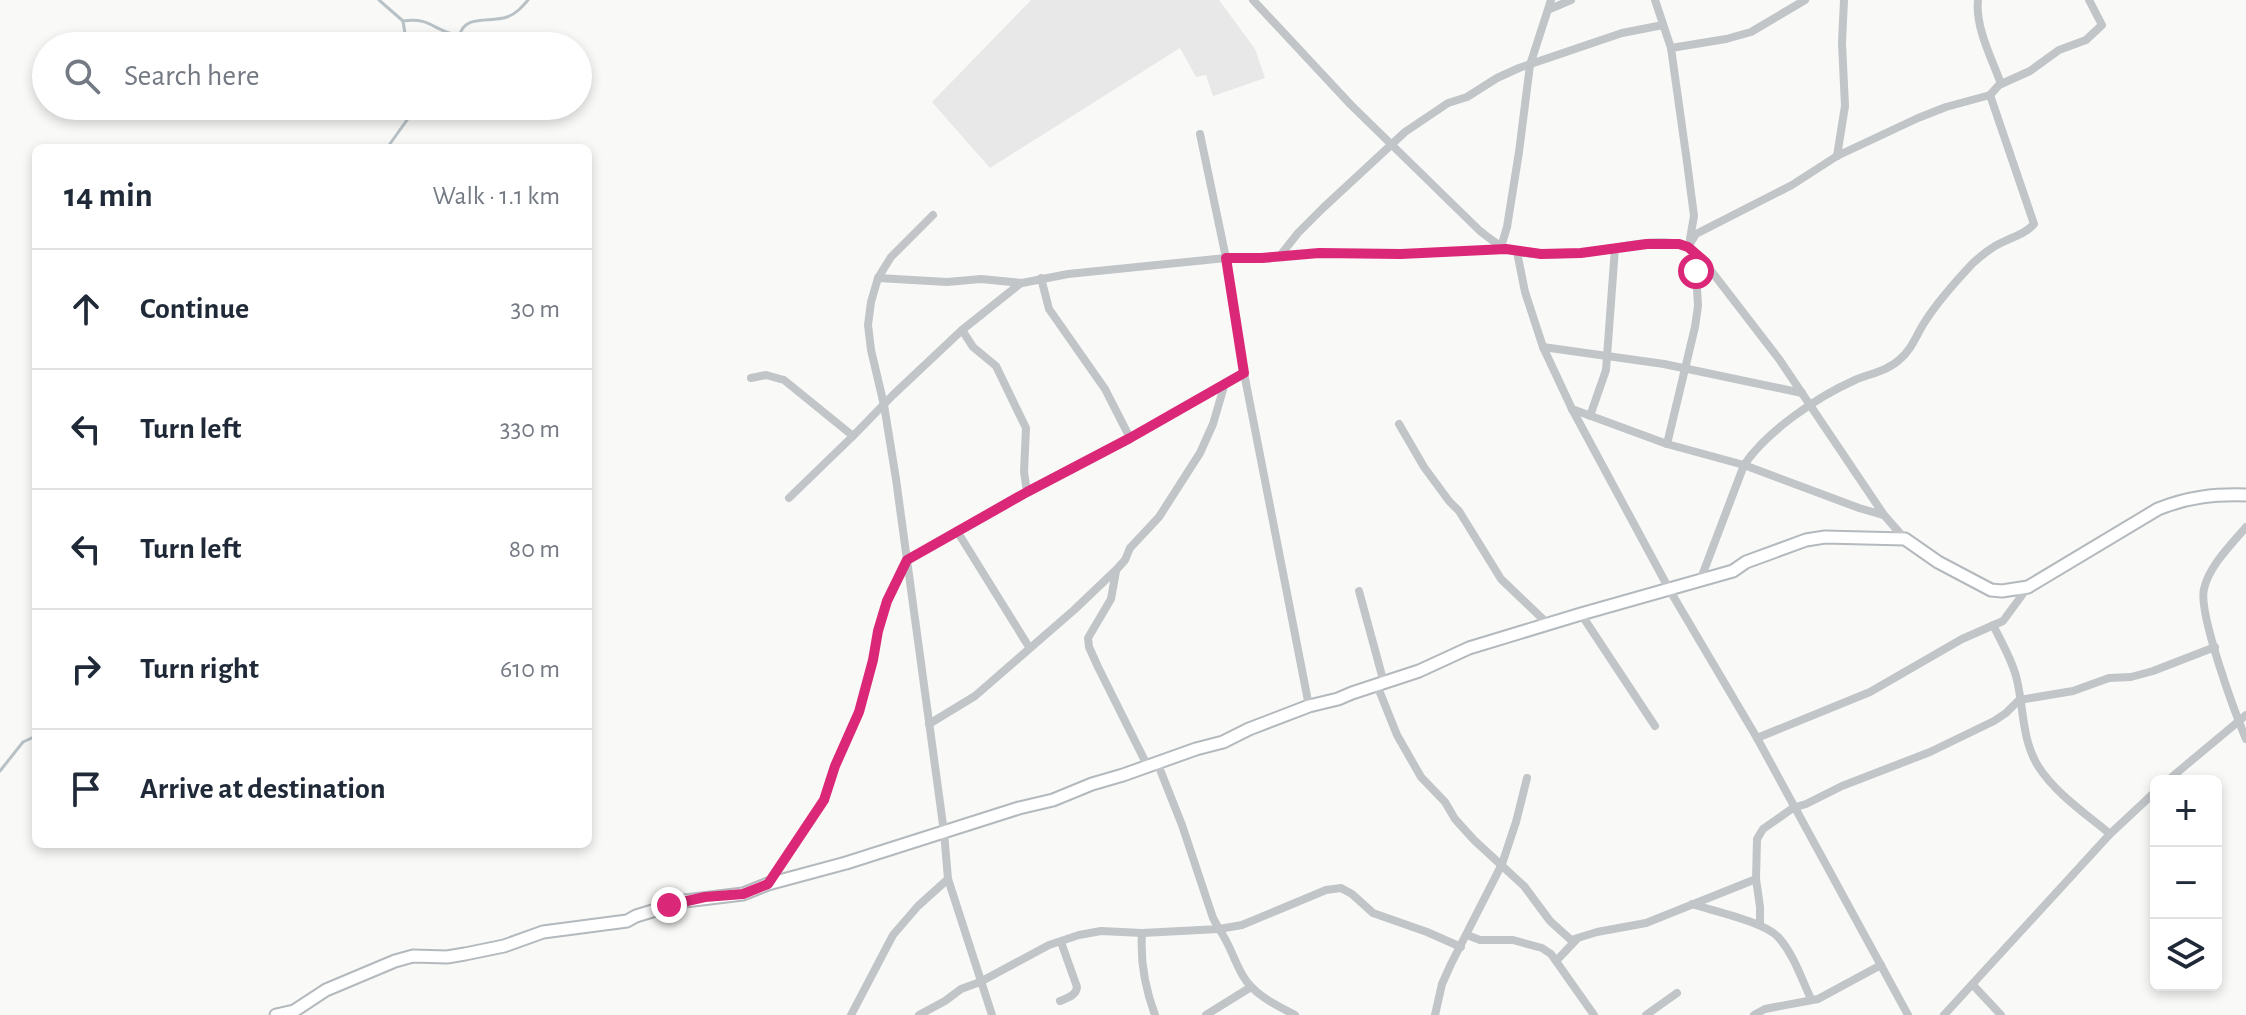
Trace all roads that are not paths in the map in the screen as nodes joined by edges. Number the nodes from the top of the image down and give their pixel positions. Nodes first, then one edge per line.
1 (1253, 0) edge
2 (1571, 0) edge
3 (1655, 0) edge
4 (1805, 0) edge
5 (1844, 0) edge
6 (1978, 0) edge
7 (2089, 0) edge
8 (1550, 5) edge
9 (1663, 25) junction
10 (1671, 48) junction
11 (1530, 65) junction
12 (2001, 84) junction
13 (1990, 95) junction
14 (1200, 134) dead end
15 (1392, 144) junction
16 (1837, 156) junction
17 (933, 215) dead end
18 (1688, 247) junction
19 (1504, 248) junction
20 (1615, 248) junction
21 (1517, 252) junction
22 (1279, 257) junction
23 (1226, 258) junction
24 (1702, 259) junction
25 (878, 278) junction
26 (1041, 278) junction
27 (1022, 283) junction
28 (962, 330) junction
29 (1543, 347) junction
30 (1607, 356) junction
31 (1684, 369) junction
32 (1244, 373) junction
33 (751, 378) dead end
34 (1225, 383) junction
35 (1802, 393) junction
36 (884, 405) junction
37 (1811, 406) junction
38 (1572, 409) junction
39 (1590, 416) junction
40 (1399, 424) dead end
41 (853, 436) junction
42 (1130, 438) junction
43 (1667, 444) junction
44 (1744, 465) junction
45 (1027, 492) junction
46 (2246, 495) edge
47 (789, 498) dead end
48 (1884, 515) junction
49 (2246, 527) edge
50 (957, 531) junction
51 (1905, 539) junction
52 (907, 560) junction
53 (1117, 569) junction
54 (1700, 581) junction
55 (2028, 587) junction
56 (1669, 589) junction
57 (1359, 591) dead end
58 (1581, 614) junction
59 (1548, 624) junction
60 (1993, 625) junction
61 (1029, 647) junction
62 (2215, 647) junction
63 (1380, 684) junction
64 (2019, 700) junction
65 (1309, 706) junction
66 (2242, 718) edge
67 (929, 724) junction
68 (1655, 726) dead end
69 (1757, 738) junction
70 (2246, 739) edge
71 (1152, 764) junction
72 (2174, 775) edge
73 (1527, 778) dead end
74 (2150, 797) edge
75 (1793, 808) junction
76 (944, 832) junction
77 (2110, 834) junction
78 (1502, 864) junction
79 (948, 879) junction
80 (1756, 879) junction
81 (768, 884) junction
82 (1691, 904) junction
83 (1760, 925) junction
84 (1219, 929) junction
85 (1142, 933) junction
86 (1467, 935) junction
87 (1577, 939) junction
88 (1061, 942) junction
89 (1461, 947) junction
90 (1557, 960) junction
91 (1881, 965) junction
92 (980, 982) junction
93 (1973, 985) junction
94 (1251, 987) junction
95 (1677, 993) dead end
96 (1811, 999) junction
97 (1060, 1001) dead end
98 (276, 1015) edge
99 (851, 1015) edge
100 (919, 1015) edge
101 (992, 1015) edge
102 (1155, 1015) edge
103 (1206, 1015) edge
104 (1295, 1015) edge
105 (1435, 1015) edge
106 (1594, 1015) edge
107 (1646, 1015) edge
108 (1754, 1015) edge
109 (1908, 1015) edge
110 (1944, 1015) edge
111 (2001, 1015) edge

1 - 15 street
2 - 8 street
3 - 9 street
4 - 10 street
5 - 16 street
6 - 12 street
7 - 12 street
8 - 11 street
9 - 10 street
9 - 11 street
10 - 18 street
11 - 15 street
11 - 19 street
12 - 13 street
13 - 16 street
13 - 37 street
14 - 23 street
15 - 19 street
15 - 22 street
16 - 18 street
17 - 25 street
18 - 20 street
18 - 24 street
19 - 21 street
19 - 22 street
20 - 21 street
20 - 30 street
21 - 29 street
22 - 23 street
23 - 26 street
23 - 32 street
24 - 31 street
24 - 35 street
25 - 27 street
25 - 36 street
26 - 27 street
26 - 42 street
27 - 28 street
28 - 36 street
28 - 45 street
29 - 30 street
29 - 38 street
30 - 31 street
30 - 39 street
31 - 35 street
31 - 43 street
32 - 34 street
32 - 65 street
33 - 41 street
34 - 42 street
34 - 53 street
35 - 37 street
36 - 41 street
36 - 52 street
37 - 44 street
37 - 48 street
38 - 39 street
38 - 56 street
39 - 43 street
40 - 59 street
41 - 47 street
42 - 45 street
43 - 44 street
44 - 48 street
44 - 54 street
45 - 50 street
46 - 55 street
48 - 51 street
49 - 62 street
50 - 52 street
50 - 61 street
51 - 54 street
51 - 55 street
52 - 67 street
52 - 81 street
53 - 61 street
53 - 71 street
54 - 56 street
55 - 60 street
56 - 58 street
56 - 69 street
57 - 63 street
58 - 59 street
58 - 68 street
59 - 63 street
60 - 64 street
60 - 69 street
61 - 67 street
62 - 64 street
62 - 66 street
63 - 65 street
63 - 78 street
64 - 75 street
64 - 77 street
65 - 71 street
66 - 70 street
66 - 72 street
67 - 76 street
69 - 75 street
71 - 76 street
71 - 84 street
73 - 78 street
74 - 77 street
75 - 80 street
75 - 91 street
76 - 79 street
76 - 81 street
77 - 93 street
78 - 86 street
78 - 87 street
79 - 92 street
79 - 99 street
80 - 82 street
80 - 83 street
81 - 98 street
82 - 83 street
82 - 87 street
83 - 96 street
84 - 85 street
84 - 89 street
84 - 94 street
85 - 88 street
85 - 102 street
86 - 89 street
86 - 90 street
87 - 90 street
88 - 92 street
88 - 97 street
89 - 105 street
90 - 106 street
91 - 96 street
91 - 109 street
92 - 100 street
92 - 101 street
93 - 110 street
93 - 111 street
94 - 103 street
94 - 104 street
95 - 107 street
96 - 108 street

